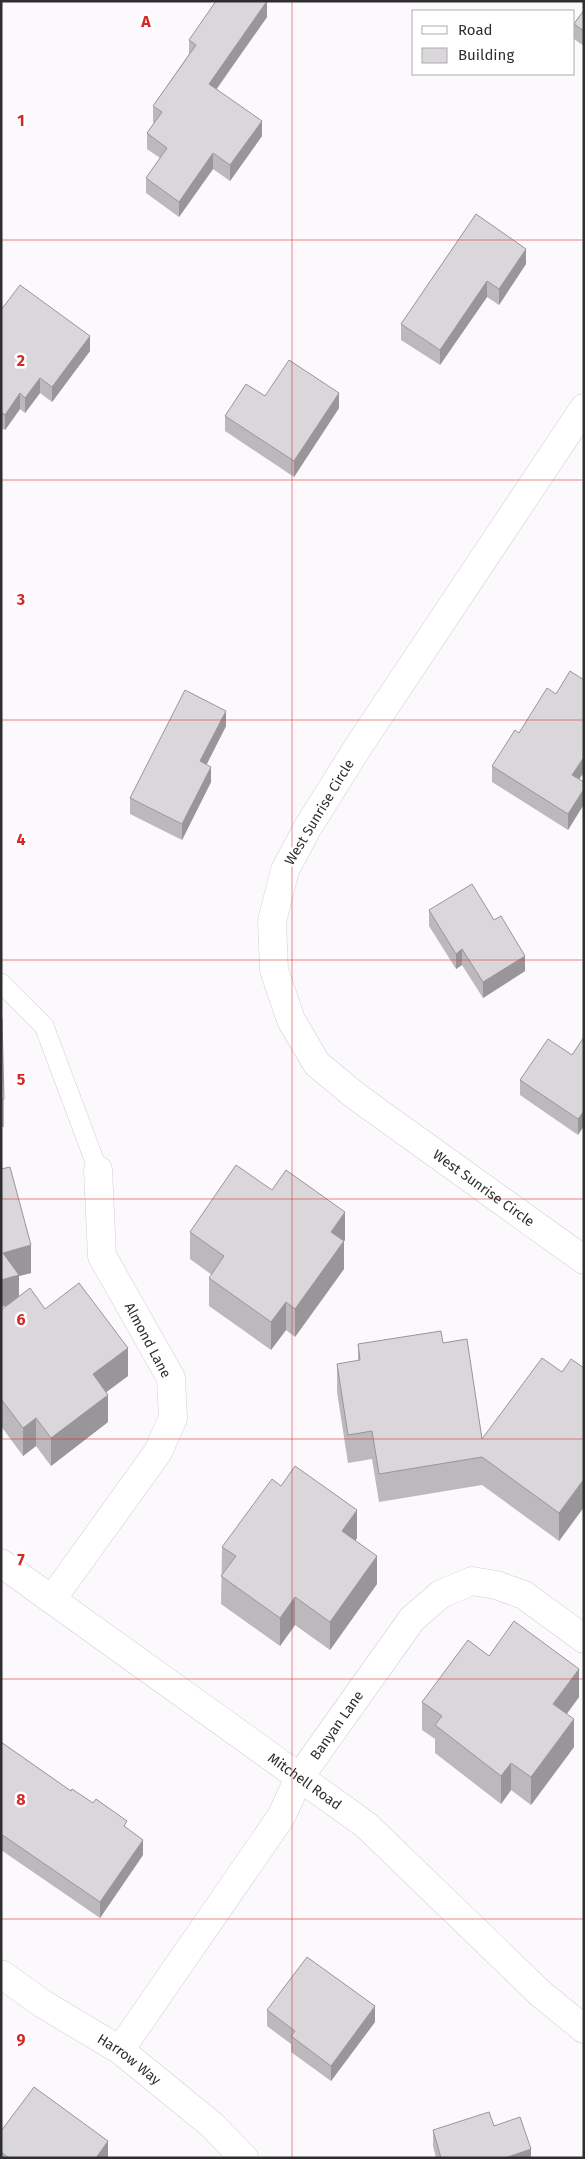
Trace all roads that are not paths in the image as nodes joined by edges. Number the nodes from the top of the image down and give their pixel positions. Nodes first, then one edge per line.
1 (584, 408) edge
2 (1, 983) edge
3 (98, 1170) joint
4 (584, 1260) edge
5 (1, 1563) edge
6 (52, 1599) junction
7 (584, 1639) edge
8 (299, 1778) junction
9 (1, 1974) edge
10 (584, 2029) edge
11 (120, 2050) junction
12 (244, 2158) edge

1 - 4 street, West Sunrise Circle
2 - 3 lane
3 - 6 street, Almond Lane
5 - 6 street, Mitchell Road
6 - 8 street, Mitchell Road
7 - 8 street, Banyan Lane
8 - 10 street, Mitchell Road
8 - 11 street, Banyan Lane
9 - 11 street, Harrow Way
11 - 12 street, Harrow Way

